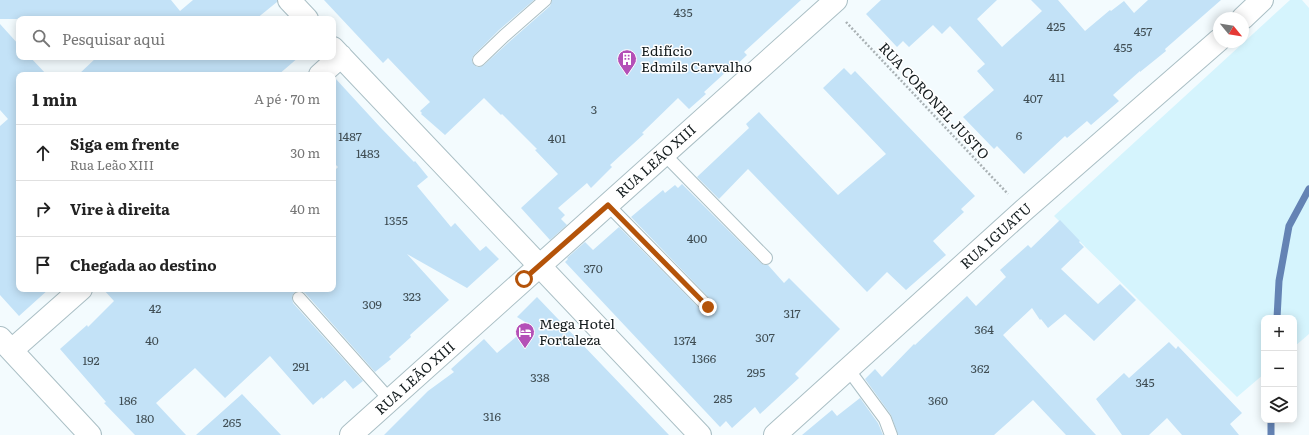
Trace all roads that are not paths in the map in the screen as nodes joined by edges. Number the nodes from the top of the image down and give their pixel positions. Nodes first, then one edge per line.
1 (289, 0) edge
2 (545, 0) edge
3 (1262, 0) edge
4 (833, 3) edge
5 (1249, 12) edge
6 (304, 16) edge
7 (1213, 45) edge
8 (337, 52) edge
9 (331, 60) edge
10 (479, 60) dead end
11 (322, 72) edge
12 (664, 154) junction
13 (608, 205) junction
14 (766, 258) dead end
15 (539, 266) junction
16 (77, 292) edge
17 (299, 298) dead end
18 (708, 307) dead end
19 (6, 344) edge
20 (848, 369) junction
21 (390, 400) junction
22 (90, 435) edge
23 (351, 435) edge
24 (700, 435) edge
25 (775, 435) edge
26 (891, 435) edge

1 - 6 street
2 - 10 lane
3 - 5 street
4 - 12 street, RUA LEÃO XIII
7 - 20 street, RUA IGUATU
8 - 15 street
9 - 11 street
12 - 13 street, RUA LEÃO XIII
12 - 14 lane
13 - 15 street, RUA LEÃO XIII
13 - 18 lane
15 - 21 street, RUA LEÃO XIII
15 - 24 street
16 - 19 street
17 - 21 lane
19 - 22 street
20 - 25 street, RUA IGUATU
20 - 26 lane
21 - 23 street, RUA LEÃO XIII

